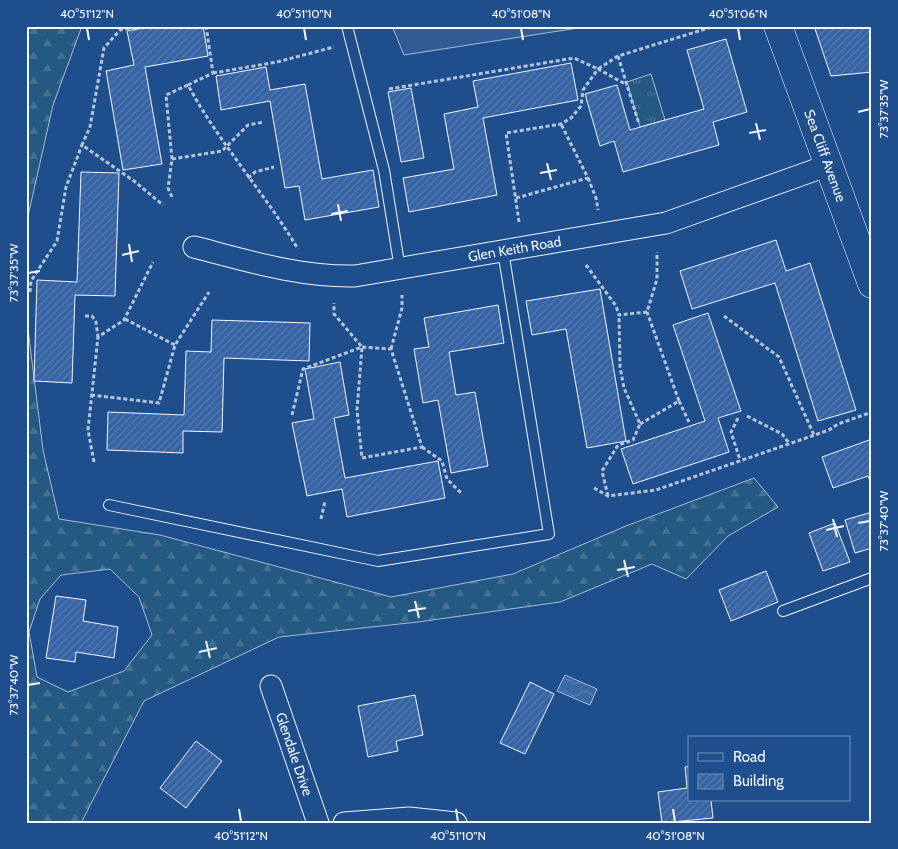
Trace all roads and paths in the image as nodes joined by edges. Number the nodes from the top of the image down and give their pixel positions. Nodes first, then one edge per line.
1 (142, 26) edge
2 (206, 26) edge
3 (347, 26) edge
4 (714, 26) edge
5 (778, 26) edge
6 (334, 47) dead end
7 (618, 56) junction
8 (598, 69) junction
9 (214, 73) junction
10 (188, 85) junction
11 (627, 86) junction
12 (389, 89) dead end
13 (264, 122) dead end
14 (562, 124) junction
15 (639, 124) dead end
16 (82, 145) junction
17 (228, 147) junction
18 (172, 159) junction
19 (829, 165) junction
20 (274, 167) dead end
21 (248, 178) junction
22 (588, 178) junction
23 (172, 197) dead end
24 (516, 198) junction
25 (163, 205) dead end
26 (598, 210) dead end
27 (519, 222) dead end
28 (194, 247) dead end
29 (298, 249) dead end
30 (503, 251) junction
31 (657, 252) dead end
32 (153, 262) dead end
33 (586, 264) dead end
34 (400, 269) junction
35 (872, 284) edge
36 (30, 292) dead end
37 (209, 292) dead end
38 (402, 296) dead end
39 (334, 303) dead end
40 (647, 312) junction
41 (619, 315) junction
42 (85, 316) dead end
43 (724, 316) dead end
44 (124, 319) junction
45 (98, 337) junction
46 (174, 345) junction
47 (362, 347) junction
48 (391, 349) junction
49 (91, 395) junction
50 (679, 401) junction
51 (872, 412) edge
52 (292, 415) dead end
53 (747, 416) dead end
54 (738, 418) dead end
55 (689, 422) dead end
56 (640, 424) junction
57 (814, 436) junction
58 (789, 443) junction
59 (422, 447) junction
60 (740, 460) junction
61 (94, 462) dead end
62 (594, 488) dead end
63 (461, 493) dead end
64 (608, 496) junction
65 (325, 502) dead end
66 (108, 505) dead end
67 (321, 519) dead end
68 (872, 578) edge
69 (783, 610) dead end
70 (271, 686) dead end
71 (318, 823) edge
72 (344, 823) edge
73 (456, 823) edge

1 - 16 path
2 - 9 path
3 - 34 lane
4 - 7 path
5 - 19 street, Sea Cliff Avenue
6 - 9 path
7 - 8 path
7 - 11 path
8 - 11 path
8 - 12 path
8 - 14 path
9 - 10 path
10 - 17 path
10 - 18 path
11 - 15 path
13 - 17 path
14 - 22 path
14 - 24 path
16 - 25 path
16 - 36 path
17 - 18 path
17 - 21 path
18 - 23 path
19 - 30 street, Glen Keith Road
19 - 35 street, Sea Cliff Avenue
20 - 21 path
21 - 29 path
22 - 24 path
22 - 26 path
24 - 27 path
28 - 34 street, Glen Keith Road
30 - 34 street, Glen Keith Road
30 - 66 lane
31 - 40 path
32 - 44 path
33 - 41 path
37 - 46 path
38 - 48 path
39 - 47 path
40 - 41 path
40 - 50 path
41 - 56 path
42 - 45 path
43 - 57 path
44 - 45 path
44 - 46 path
45 - 49 path
46 - 49 path
47 - 48 path
47 - 52 path
47 - 59 path
48 - 59 path
49 - 61 path
50 - 55 path
50 - 56 path
51 - 57 path
53 - 58 path
54 - 60 path
56 - 64 path
57 - 58 path
58 - 60 path
59 - 63 path
60 - 64 path
62 - 64 path
65 - 67 path
68 - 69 lane
70 - 71 street, Glendale Drive
72 - 73 street

